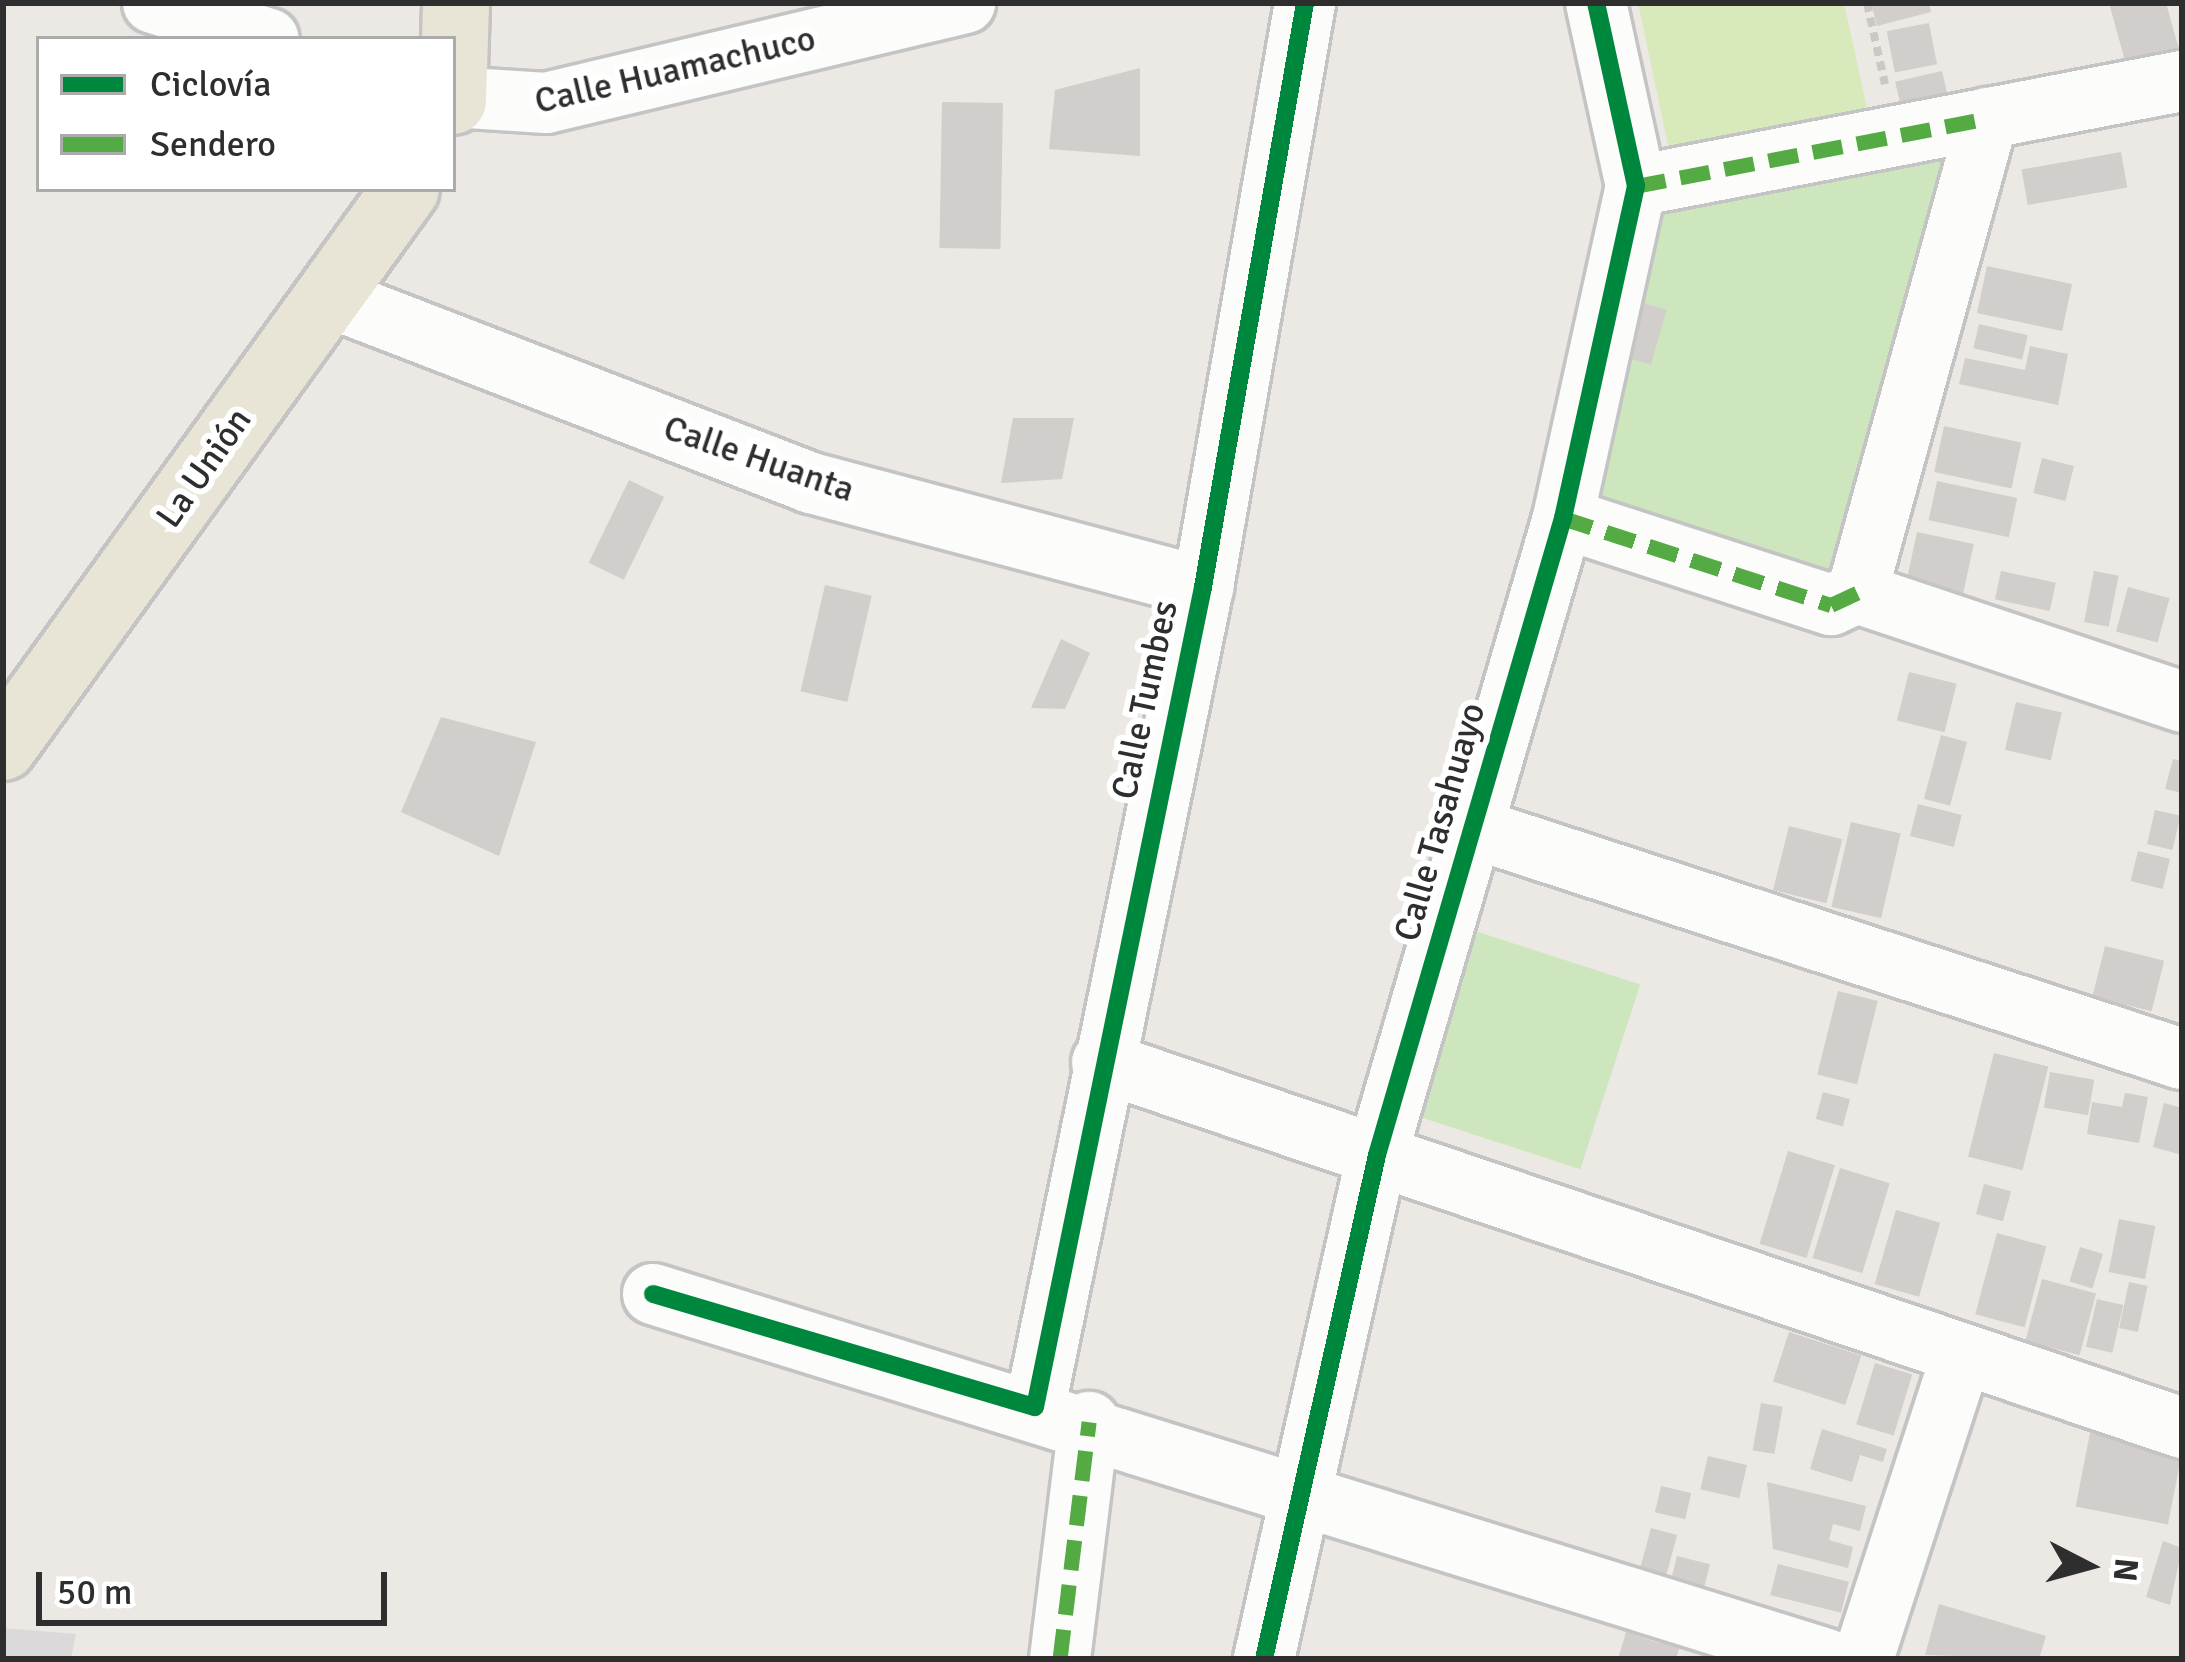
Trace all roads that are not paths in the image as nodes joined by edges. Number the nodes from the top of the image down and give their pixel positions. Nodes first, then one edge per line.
1 (153, 3) edge
2 (456, 3) edge
3 (965, 3) edge
4 (1305, 3) edge
5 (1596, 3) edge
6 (259, 36) edge
7 (455, 36) edge
8 (2182, 81) edge
9 (456, 98) edge
10 (1988, 118) junction
11 (1636, 185) junction
12 (404, 192) edge
13 (326, 296) junction
14 (1563, 518) junction
15 (1203, 587) junction
16 (1857, 592) junction
17 (2182, 702) edge
18 (3, 747) edge
19 (1473, 828) junction
20 (2182, 1059) edge
21 (1102, 1062) junction
22 (1377, 1155) junction
23 (652, 1294) dead end
24 (1961, 1357) junction
25 (1062, 1414) junction
26 (2182, 1428) edge
27 (1297, 1488) junction
28 (1060, 1659) edge
29 (1264, 1659) edge
30 (1826, 1659) edge
31 (1863, 1659) edge

1 - 6 street
2 - 7 main road
3 - 9 street, Calle Huamachuco
4 - 15 street, Calle Tumbes
5 - 11 street, Calle Tasahuayo
8 - 10 street
10 - 11 street
10 - 16 street
11 - 14 street, Calle Tasahuayo
12 - 13 main road, La Unión
13 - 15 street, Calle Huanta
13 - 18 main road, La Unión
14 - 16 street
14 - 19 street, Calle Tasahuayo
15 - 21 street, Calle Tumbes
16 - 17 street
19 - 20 street
19 - 22 street, Calle Tasahuayo
21 - 22 street
21 - 25 street, Calle Tumbes
22 - 24 street
22 - 27 street, Calle Tasahuayo
23 - 25 street
24 - 26 street
24 - 31 street
25 - 27 street
25 - 28 street, Calle Tumbes
27 - 29 street, Calle Tasahuayo
27 - 30 street

